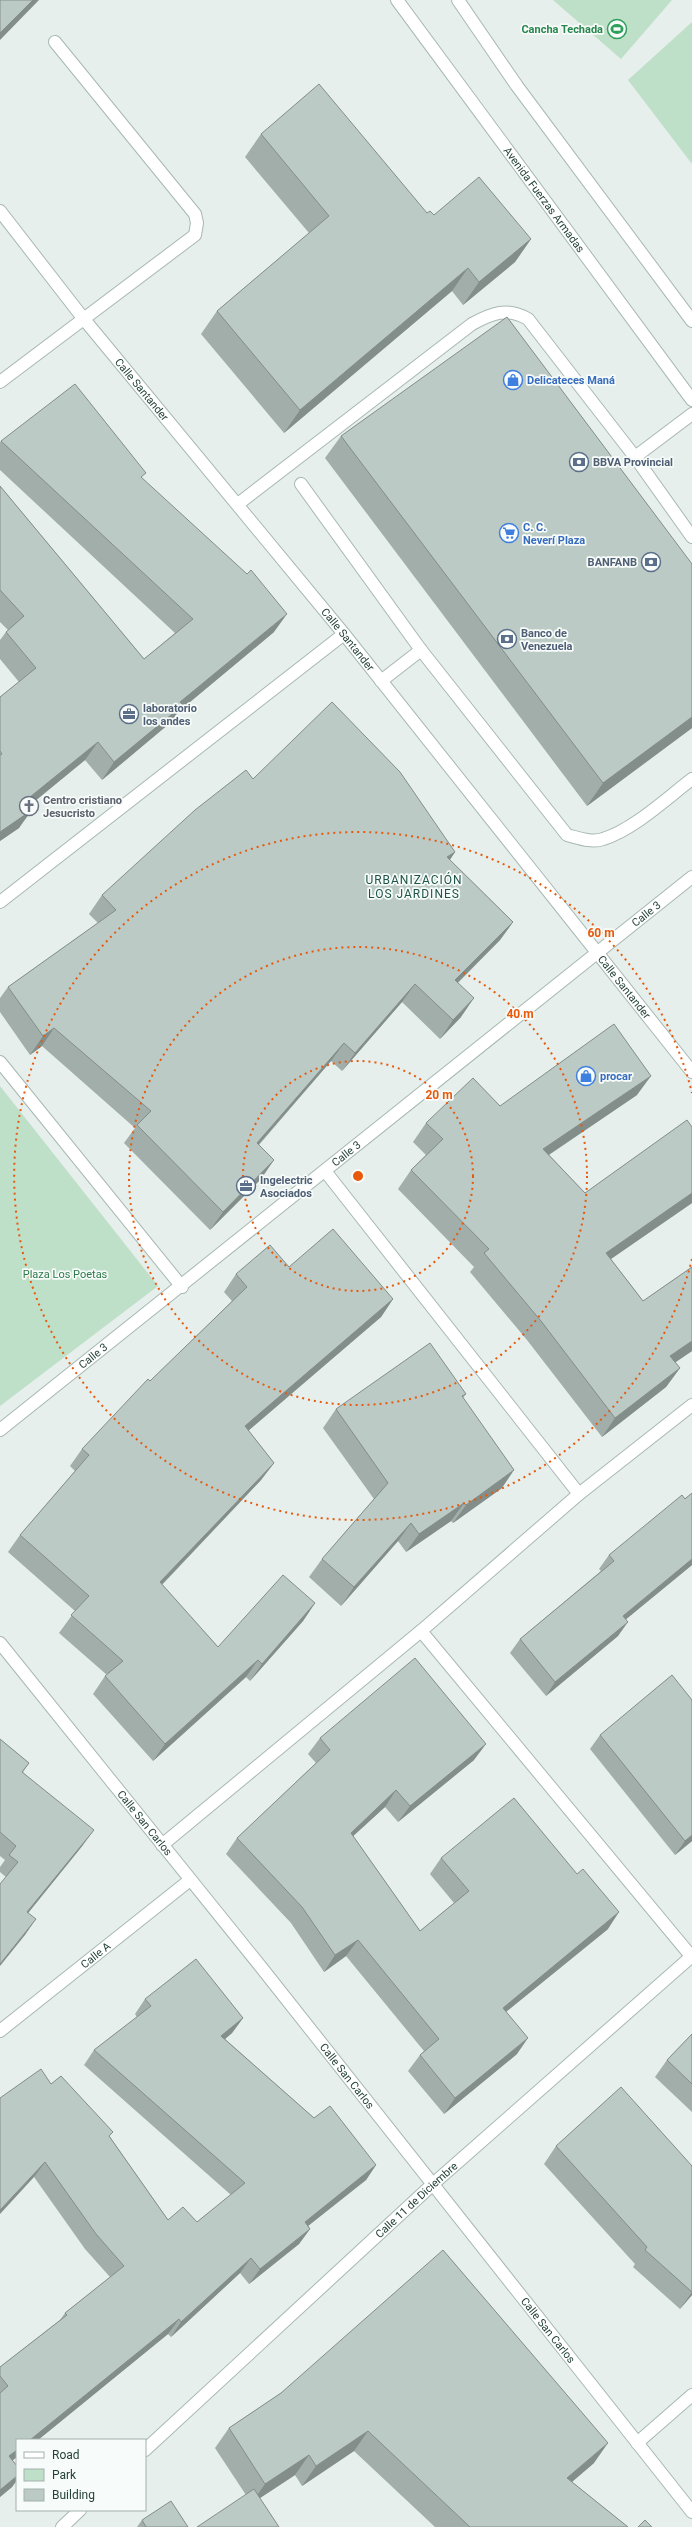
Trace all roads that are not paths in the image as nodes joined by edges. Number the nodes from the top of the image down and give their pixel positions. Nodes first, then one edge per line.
1 (397, 0) edge
2 (458, 0) edge
3 (55, 42) dead end
4 (0, 211) edge
5 (83, 318) junction
6 (692, 321) edge
7 (0, 382) edge
8 (692, 400) edge
9 (692, 414) edge
10 (635, 457) junction
11 (301, 484) dead end
12 (238, 504) junction
13 (692, 537) edge
14 (344, 634) junction
15 (421, 650) junction
16 (381, 681) junction
17 (692, 779) edge
18 (692, 878) edge
19 (0, 902) edge
20 (597, 954) junction
21 (0, 1062) edge
22 (692, 1072) edge
23 (325, 1171) junction
24 (182, 1287) junction
25 (692, 1404) edge
26 (0, 1430) edge
27 (579, 1494) junction
28 (421, 1631) junction
29 (0, 1643) edge
30 (162, 1845) junction
31 (190, 1880) junction
32 (692, 1956) edge
33 (0, 2030) edge
34 (433, 2184) junction
35 (692, 2395) edge
36 (637, 2443) junction
37 (146, 2449) edge
38 (79, 2511) edge
39 (692, 2512) edge
40 (62, 2527) edge

1 - 8 street, Avenida Fuerzas Armadas
2 - 6 street
3 - 5 street
4 - 5 street, Calle Santander
5 - 7 street
5 - 12 street, Calle Santander
9 - 10 street
10 - 12 street
10 - 13 street
11 - 15 street
12 - 14 street, Calle Santander
14 - 16 street, Calle Santander
14 - 19 street
15 - 16 street
15 - 17 street
16 - 20 street, Calle Santander
18 - 20 street, Calle 3
20 - 22 street, Calle Santander
20 - 23 street, Calle 3
21 - 24 street
23 - 24 street, Calle 3
23 - 27 street
24 - 26 street, Calle 3
25 - 27 street
27 - 28 street
28 - 30 street
28 - 32 street
29 - 30 street, Calle San Carlos
30 - 31 street, Calle San Carlos
31 - 33 street, Calle A
31 - 34 street, Calle San Carlos
32 - 34 street, Calle 11 de Diciembre
34 - 36 street, Calle San Carlos
34 - 37 street, Calle 11 de Diciembre
35 - 36 street
36 - 39 street, Calle San Carlos
38 - 40 street

